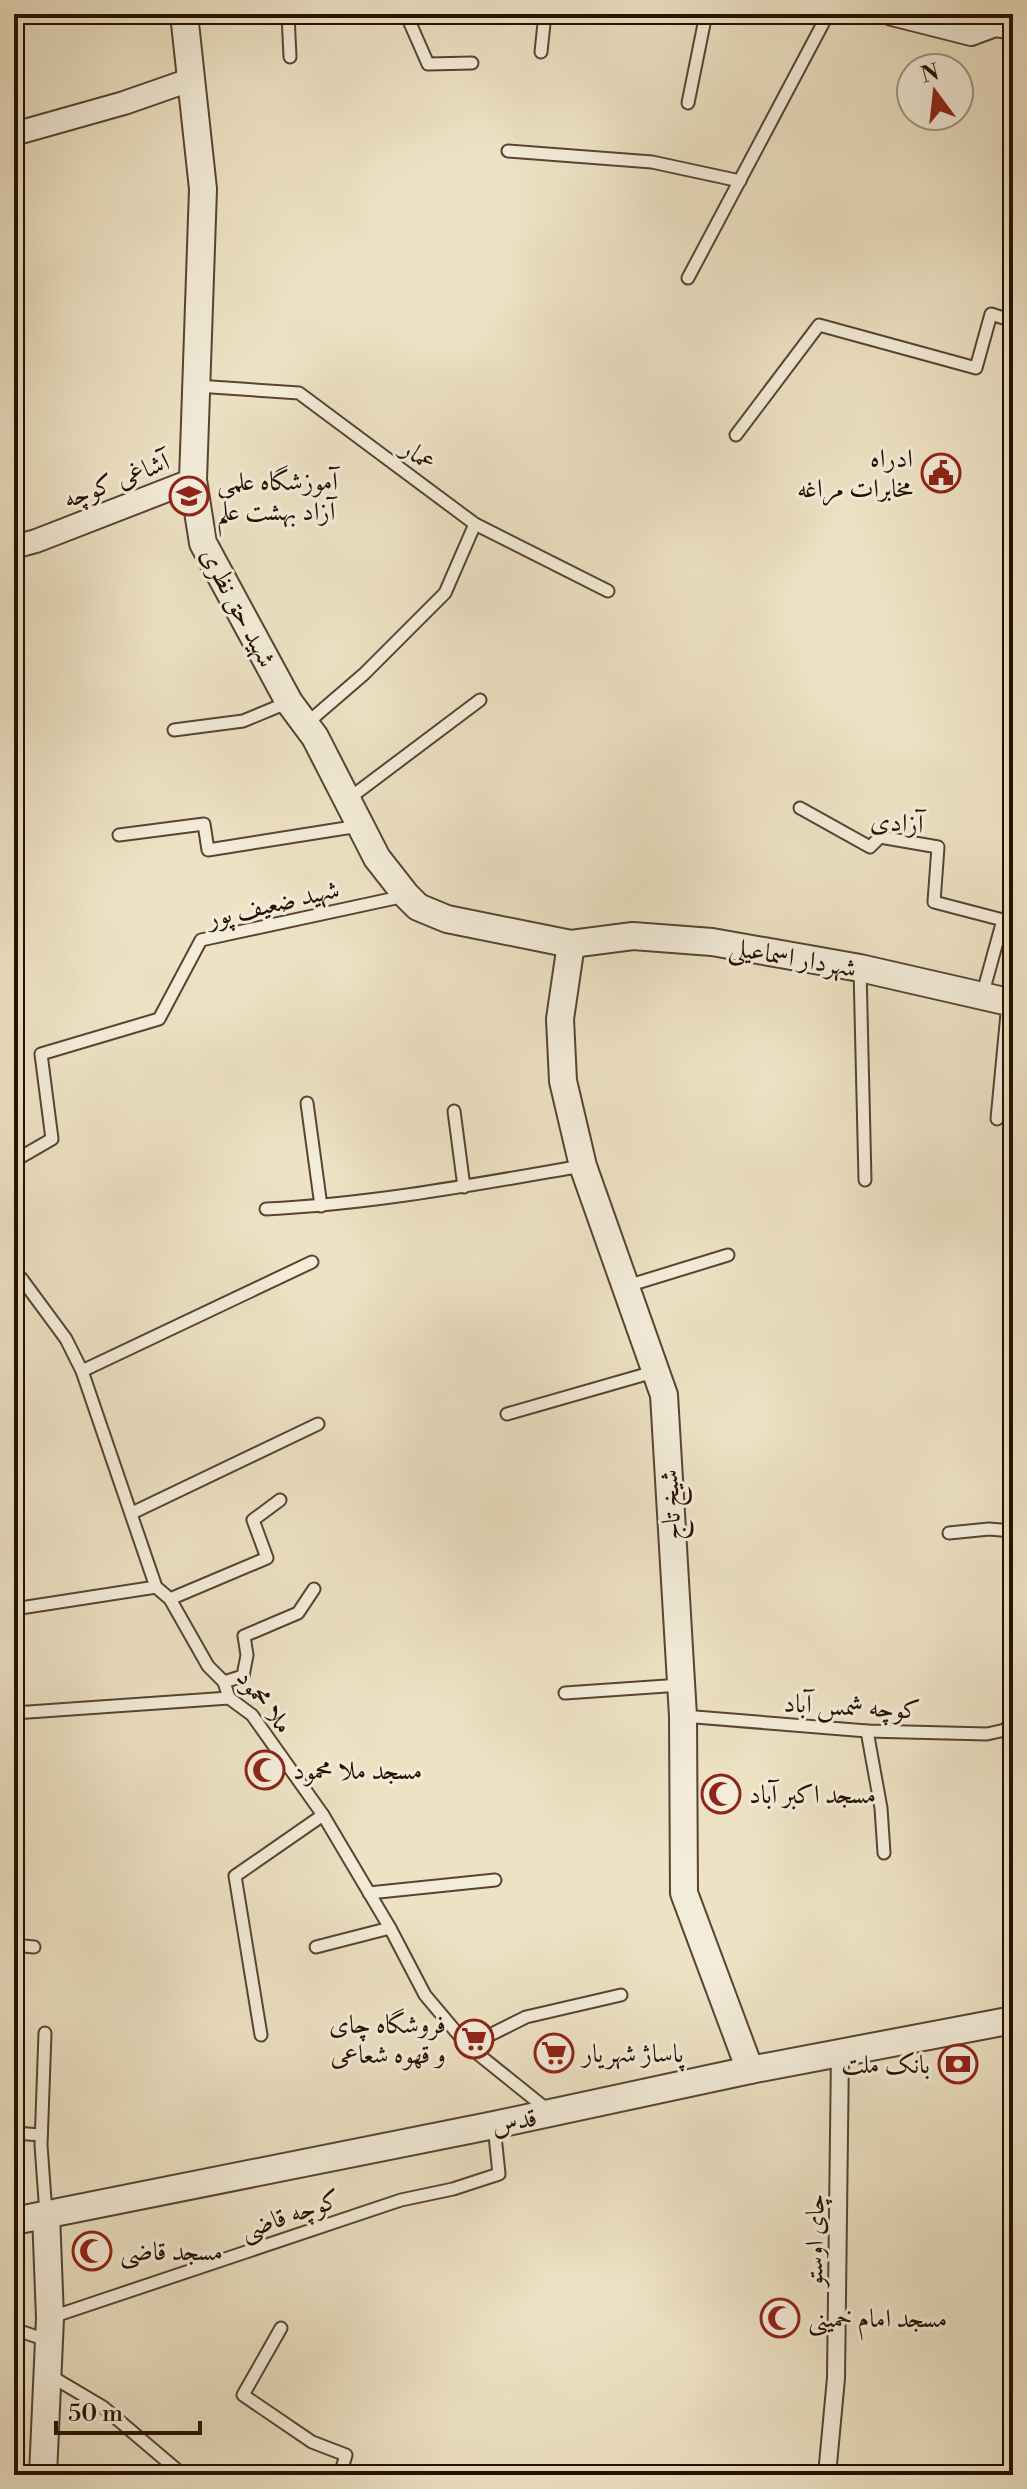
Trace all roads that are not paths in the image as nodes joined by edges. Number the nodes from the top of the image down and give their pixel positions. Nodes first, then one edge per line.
1 (184, 14) edge
2 (288, 14) edge
3 (406, 14) edge
4 (545, 14) edge
5 (706, 14) edge
6 (828, 14) edge
7 (892, 14) edge
8 (1013, 28) edge
9 (541, 52) dead end
10 (290, 57) dead end
11 (472, 63) dead end
12 (190, 80) junction
13 (688, 103) dead end
14 (14, 134) edge
15 (508, 151) dead end
16 (740, 181) junction
17 (688, 278) dead end
18 (1013, 321) edge
19 (197, 386) junction
20 (736, 435) dead end
21 (193, 480) junction
22 (475, 524) junction
23 (14, 547) edge
24 (608, 591) dead end
25 (480, 700) dead end
26 (289, 702) junction
27 (306, 724) junction
28 (174, 730) dead end
29 (347, 800) junction
30 (800, 808) dead end
31 (360, 826) junction
32 (119, 835) dead end
33 (406, 895) junction
34 (571, 944) junction
35 (860, 968) junction
36 (982, 997) junction
37 (1011, 1003) edge
38 (307, 1103) dead end
39 (454, 1111) dead end
40 (997, 1119) dead end
41 (14, 1161) edge
42 (583, 1166) junction
43 (865, 1180) dead end
44 (464, 1187) junction
45 (321, 1206) junction
46 (266, 1209) dead end
47 (728, 1255) dead end
48 (312, 1262) dead end
49 (14, 1274) edge
50 (627, 1286) junction
51 (82, 1371) junction
52 (658, 1371) junction
53 (507, 1414) dead end
54 (318, 1424) dead end
55 (280, 1500) dead end
56 (132, 1513) junction
57 (1013, 1531) edge
58 (949, 1533) dead end
59 (156, 1587) junction
60 (314, 1589) dead end
61 (170, 1599) junction
62 (14, 1609) edge
63 (224, 1682) junction
64 (681, 1685) junction
65 (565, 1693) dead end
66 (229, 1698) junction
67 (14, 1713) edge
68 (683, 1716) junction
69 (1013, 1720) edge
70 (867, 1731) junction
71 (323, 1815) junction
72 (884, 1853) dead end
73 (495, 1880) dead end
74 (369, 1893) junction
75 (390, 1928) junction
76 (14, 1945) edge
77 (34, 1947) dead end
78 (316, 1947) dead end
79 (621, 1995) dead end
80 (1013, 2020) edge
81 (45, 2033) dead end
82 (261, 2035) dead end
83 (468, 2046) junction
84 (840, 2053) junction
85 (750, 2070) junction
86 (552, 2113) junction
87 (494, 2125) junction
88 (14, 2133) edge
89 (41, 2135) junction
90 (46, 2214) junction
91 (14, 2221) edge
92 (281, 2328) dead end
93 (14, 2329) edge
94 (50, 2330) junction
95 (49, 2375) junction
96 (43, 2475) edge
97 (183, 2475) edge
98 (340, 2475) edge
99 (827, 2475) edge

1 - 12 street, شهید حق نظری
2 - 10 lane
3 - 11 lane
4 - 9 lane
5 - 13 lane
6 - 16 lane
7 - 8 street
12 - 14 street
12 - 19 street, شهید حق نظری
15 - 16 lane
16 - 17 lane
18 - 20 lane
19 - 21 street, شهید حق نظری
19 - 22 lane, عمار
21 - 23 street, آشاغی کوچه
21 - 26 street, شهید حق نظری
22 - 24 lane, عمار
22 - 27 lane
25 - 29 lane
26 - 27 street, شهید حق نظری
26 - 28 lane
27 - 29 street, شهید حق نظری
29 - 31 street, شهید حق نظری
30 - 36 lane, آزادی
31 - 32 lane
31 - 33 street, شهید حق نظری
33 - 34 street, شهید حق نظری
33 - 41 lane, شهید ضعیف پور
34 - 35 street, شهردار اسماعیلی
34 - 42 street, شیخ تاج
35 - 36 street, شهردار اسماعیلی
35 - 43 lane
36 - 37 street, شهردار اسماعیلی
37 - 40 lane
38 - 45 lane
39 - 44 lane
42 - 44 lane
42 - 50 street, شیخ تاج
44 - 45 lane
45 - 46 lane
47 - 50 lane
48 - 51 lane
49 - 51 lane
50 - 52 street, شیخ تاج
51 - 56 lane
52 - 53 lane
52 - 64 street, شیخ تاج
54 - 56 lane
55 - 61 lane
56 - 59 lane
57 - 58 lane
59 - 61 lane, ملا محمود
59 - 62 lane
60 - 63 lane
61 - 63 lane, ملا محمود
63 - 66 lane, ملا محمود
64 - 65 lane
64 - 68 street, شیخ تاج
66 - 67 lane
66 - 71 lane, ملا محمود
68 - 70 lane, کوچه شمس آباد
68 - 85 street, شیخ تاج
69 - 70 lane, کوچه شمس آباد
70 - 72 lane
71 - 74 lane, ملا محمود
71 - 82 lane
73 - 74 lane
74 - 75 lane, ملا محمود
75 - 78 lane
75 - 83 lane, ملا محمود
76 - 77 lane
79 - 83 lane
80 - 84 street, قدس
81 - 89 lane
83 - 86 lane, ملا محمود
84 - 85 street, قدس
84 - 99 street, چای اوستو
85 - 86 street, قدس
86 - 87 street, قدس
87 - 90 street, قدس
87 - 94 lane, کوچه قاضی
88 - 89 lane
89 - 90 lane
90 - 91 street, قدس
90 - 94 street
92 - 98 lane
93 - 94 lane
94 - 95 street
95 - 96 street
95 - 97 lane

